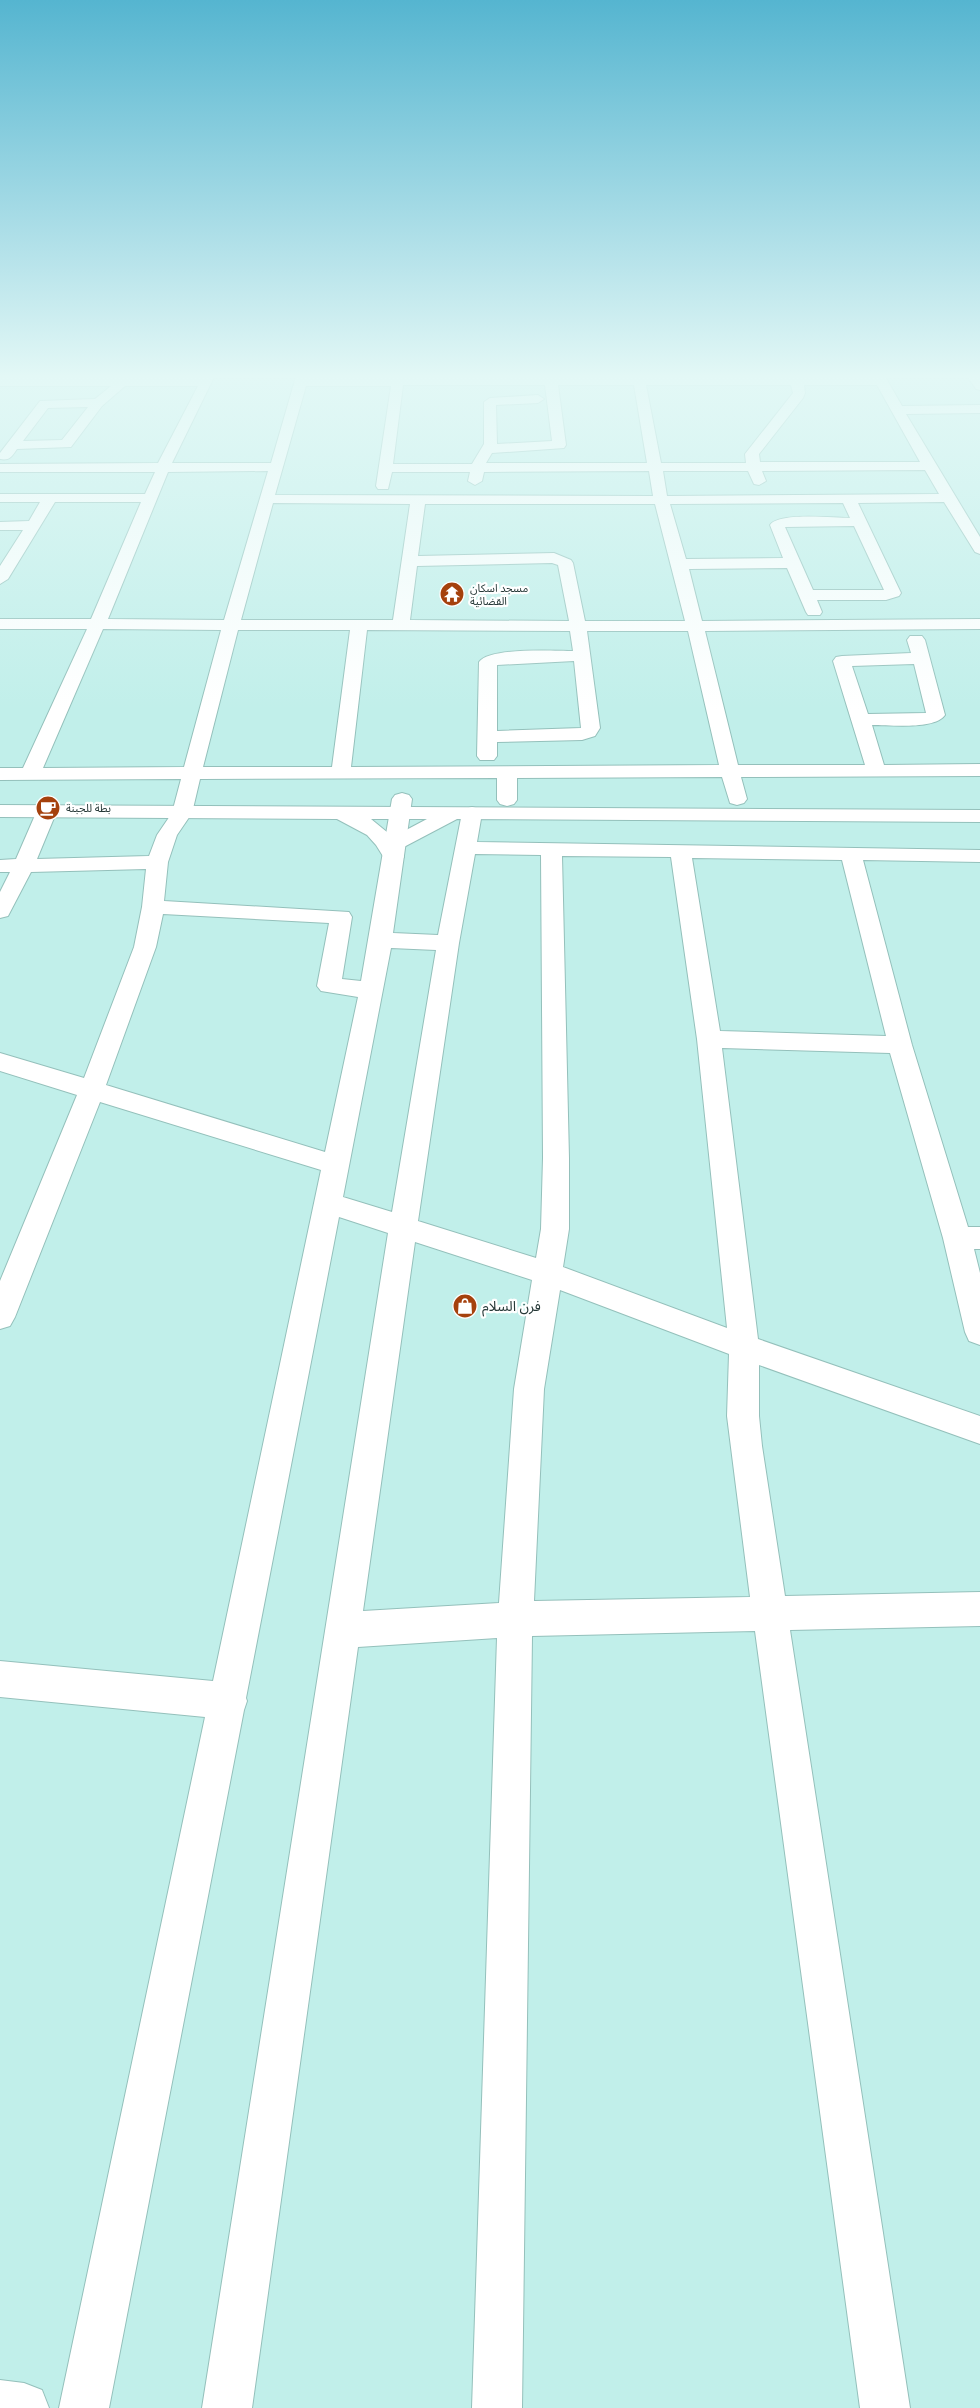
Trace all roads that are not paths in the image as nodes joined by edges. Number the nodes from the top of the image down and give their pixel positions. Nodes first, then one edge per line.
1 (156, 485) edge
2 (271, 485) edge
3 (383, 485) edge
4 (475, 485) edge
5 (658, 485) edge
6 (761, 485) edge
7 (940, 485) edge
8 (0, 498) edge
9 (50, 498) junction
10 (151, 498) junction
11 (766, 498) junction
12 (848, 498) junction
13 (947, 498) junction
14 (268, 499) junction
15 (382, 499) junction
16 (418, 499) junction
17 (472, 500) junction
18 (661, 500) junction
19 (858, 522) junction
20 (35, 525) junction
21 (972, 525) edge
22 (0, 526) edge
23 (980, 550) edge
24 (410, 561) junction
25 (794, 563) junction
26 (680, 564) junction
27 (0, 580) edge
28 (808, 596) junction
29 (0, 624) edge
30 (231, 624) junction
31 (359, 624) junction
32 (401, 624) junction
33 (911, 624) junction
34 (980, 624) edge
35 (97, 625) junction
36 (819, 625) junction
37 (578, 626) junction
38 (695, 626) junction
39 (581, 656) junction
40 (922, 658) junction
41 (861, 720) junction
42 (489, 737) junction
43 (876, 769) junction
44 (980, 770) edge
45 (341, 772) junction
46 (730, 772) junction
47 (485, 773) junction
48 (508, 773) junction
49 (0, 774) edge
50 (192, 774) junction
51 (30, 775) junction
52 (0, 798) edge
53 (737, 799) junction
54 (507, 800) junction
55 (980, 801) edge
56 (184, 806) junction
57 (0, 812) edge
58 (46, 813) junction
59 (341, 813) junction
60 (464, 813) junction
61 (980, 816) edge
62 (398, 828) junction
63 (467, 848) junction
64 (551, 850) junction
65 (681, 853) junction
66 (851, 855) junction
67 (157, 862) junction
68 (978, 862) edge
69 (0, 866) edge
70 (23, 866) junction
71 (152, 907) junction
72 (0, 912) edge
73 (381, 940) junction
74 (448, 943) junction
75 (370, 990) junction
76 (709, 1039) junction
77 (900, 1045) junction
78 (0, 1062) edge
79 (92, 1090) junction
80 (336, 1165) junction
81 (329, 1204) junction
82 (403, 1228) junction
83 (968, 1238) edge
84 (548, 1274) junction
85 (0, 1317) edge
86 (980, 1332) edge
87 (744, 1347) junction
88 (980, 1430) edge
89 (980, 1609) edge
90 (768, 1614) junction
91 (515, 1619) junction
92 (343, 1630) junction
93 (0, 1679) edge
94 (229, 1701) junction
95 (0, 2405) edge
96 (24, 2408) edge
97 (84, 2408) edge
98 (227, 2408) edge
99 (497, 2408) edge
100 (885, 2408) edge

1 - 10 main road
2 - 14 main road
3 - 15 main road
4 - 17 main road
5 - 18 main road
6 - 11 main road
7 - 13 main road
8 - 9 main road
9 - 10 main road
9 - 20 main road
10 - 35 main road
11 - 12 main road
11 - 18 main road
12 - 13 main road
12 - 19 main road
13 - 21 main road
14 - 15 main road
14 - 30 main road
15 - 16 main road
16 - 17 main road
16 - 24 main road
17 - 18 main road
18 - 26 main road
19 - 25 main road
19 - 28 main road
20 - 22 main road
20 - 27 main road
21 - 23 main road
24 - 32 main road
24 - 37 main road
25 - 26 main road
25 - 28 main road
26 - 38 main road
28 - 36 main road
29 - 35 main road
30 - 31 main road
30 - 35 main road
30 - 50 main road
31 - 32 main road
31 - 45 main road
32 - 37 main road
33 - 34 main road
33 - 36 main road
33 - 40 main road
35 - 51 main road
36 - 38 main road
37 - 38 main road
37 - 39 main road
38 - 46 main road
39 - 42 main road
39 - 42 main road
40 - 41 main road
40 - 41 main road
41 - 43 main road
42 - 47 main road
43 - 44 main road
43 - 46 main road
45 - 47 main road
45 - 50 main road
46 - 48 main road
46 - 53 main road
47 - 48 main road
48 - 54 main road
49 - 51 main road
50 - 51 main road
50 - 56 main road
52 - 56 main road
53 - 54 main road
53 - 55 main road
54 - 62 main road
56 - 58 main road
56 - 59 main road
56 - 62 main road
56 - 67 main road
57 - 58 main road
58 - 70 main road
59 - 62 main road
59 - 62 main road
60 - 61 main road
60 - 62 main road
60 - 62 main road
60 - 63 main road
62 - 73 main road
63 - 64 main road
63 - 74 main road
64 - 65 main road
64 - 84 main road
65 - 66 main road
65 - 76 main road
66 - 68 main road
66 - 77 main road
67 - 70 main road
67 - 71 main road
69 - 70 main road
70 - 72 main road
71 - 75 main road
71 - 79 main road
73 - 74 main road
73 - 75 main road
74 - 82 main road
75 - 80 main road
76 - 77 main road
76 - 87 main road
77 - 83 main road
78 - 79 main road
79 - 80 main road
79 - 85 main road
80 - 81 main road
81 - 82 main road
81 - 94 main road
82 - 84 main road
82 - 92 main road
83 - 86 main road
84 - 87 main road
84 - 91 main road
87 - 88 main road
87 - 90 main road
89 - 90 main road
90 - 91 main road
90 - 100 main road
91 - 92 main road
91 - 99 main road
92 - 98 main road
93 - 94 main road
94 - 97 main road
95 - 96 main road

